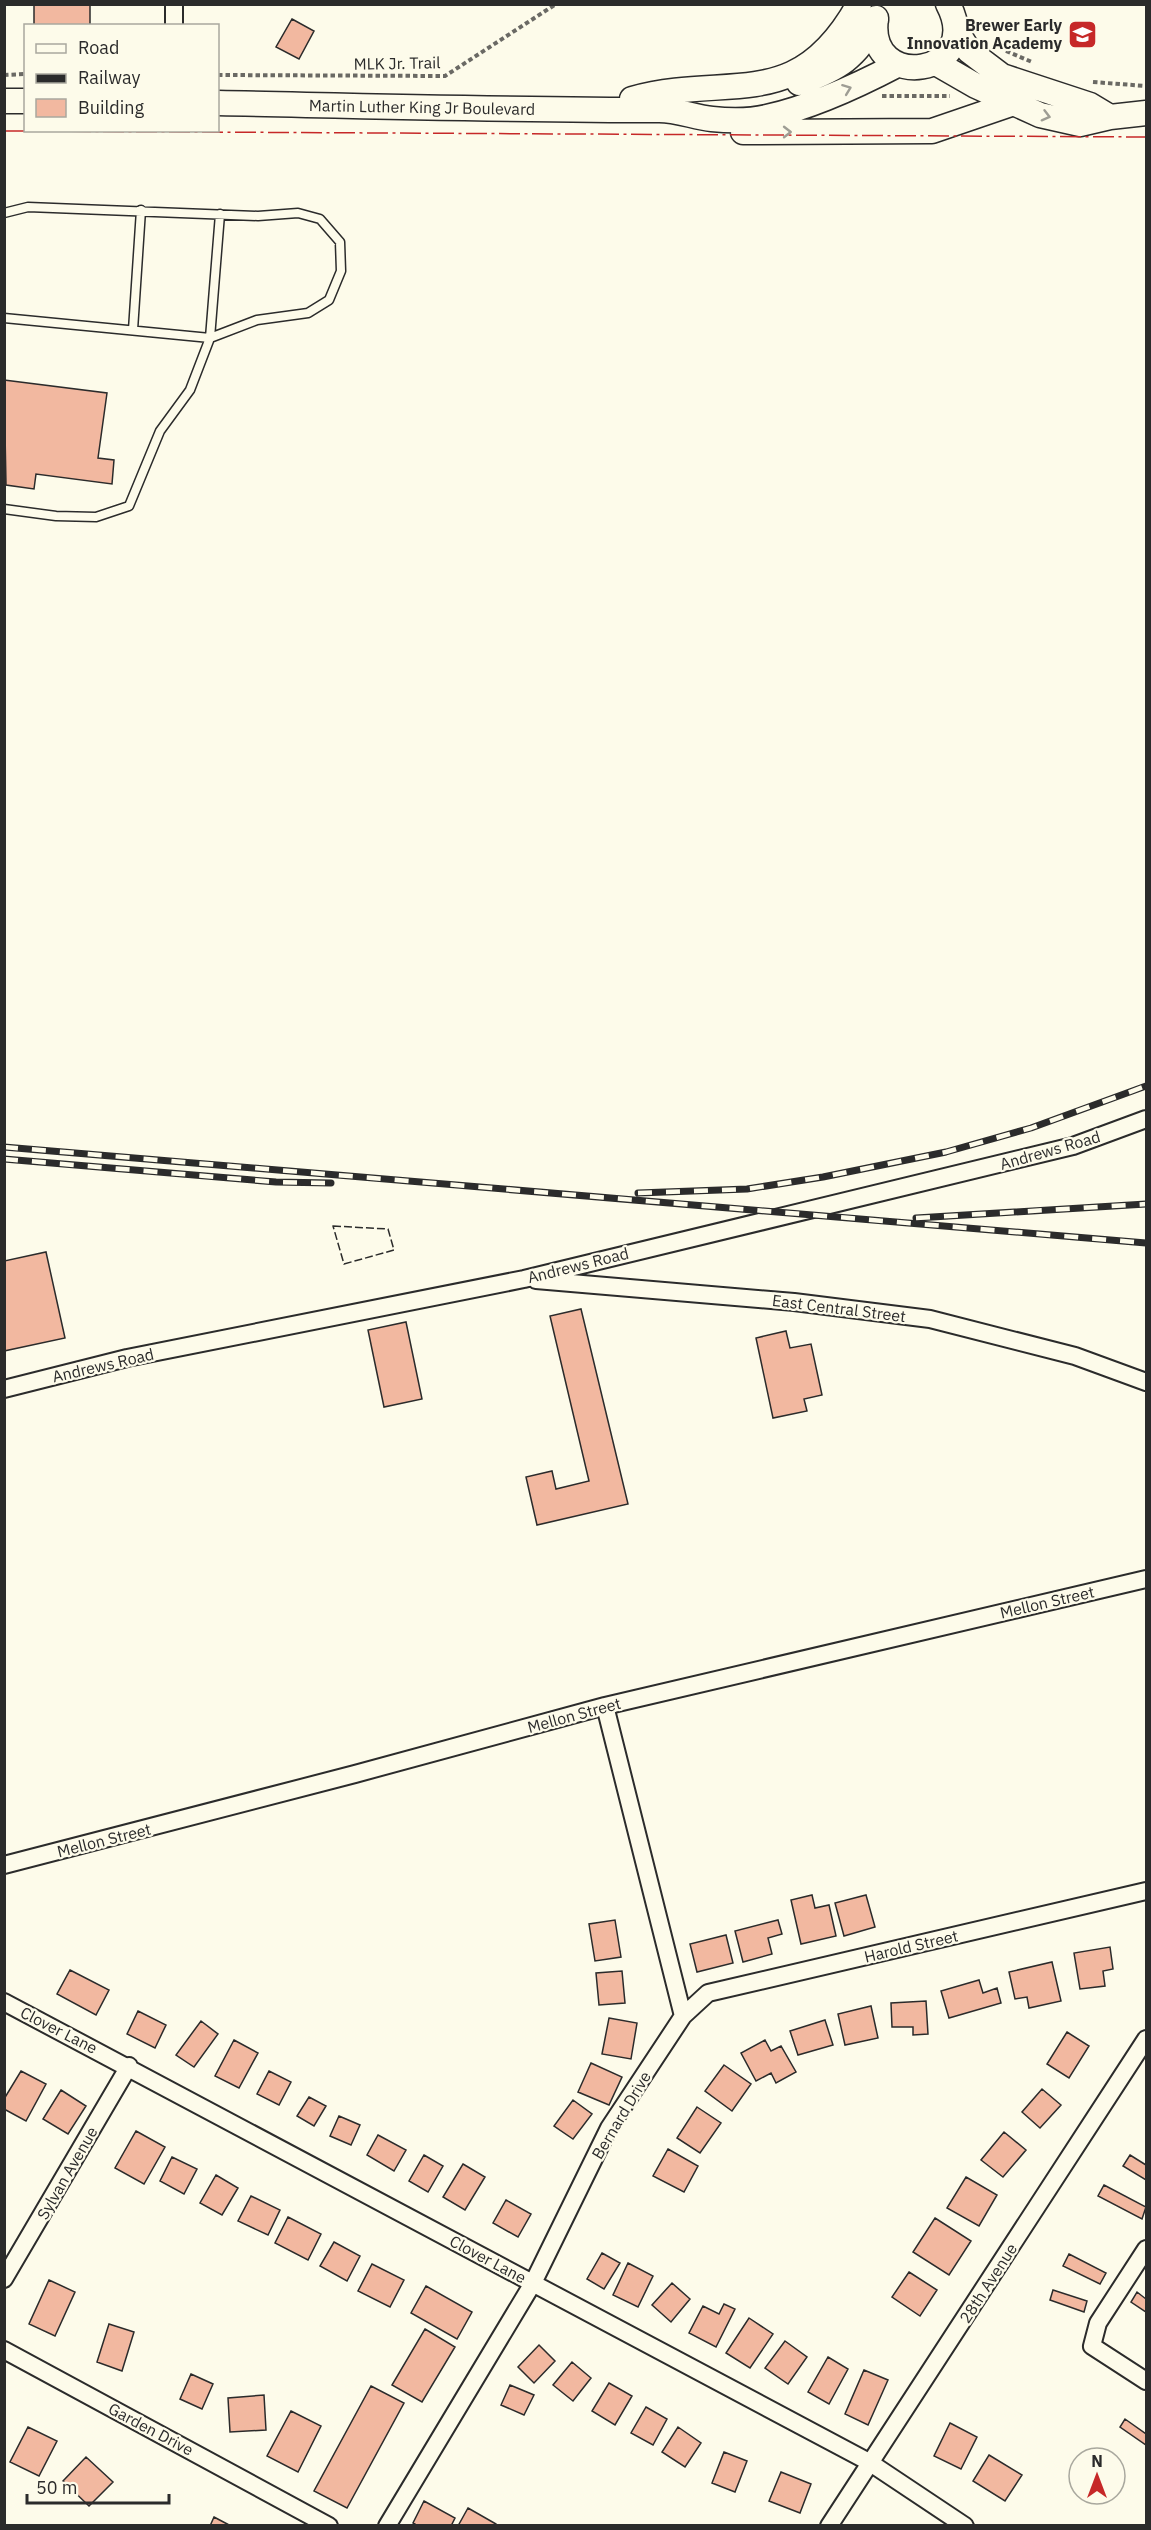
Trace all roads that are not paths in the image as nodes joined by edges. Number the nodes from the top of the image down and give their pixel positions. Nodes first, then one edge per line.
1 (174, 4) edge
2 (948, 4) edge
3 (873, 10) edge
4 (174, 24) edge
5 (956, 30) junction
6 (936, 63) junction
7 (897, 64) junction
8 (4, 101) edge
9 (24, 101) edge
10 (219, 103) edge
11 (1011, 104) junction
12 (593, 110) junction
13 (627, 110) junction
14 (668, 110) junction
15 (1146, 113) edge
16 (1110, 117) junction
17 (141, 210) junction
18 (4, 213) edge
19 (220, 214) junction
20 (4, 318) edge
21 (133, 330) junction
22 (210, 338) junction
23 (4, 509) edge
24 (1146, 1119) edge
25 (524, 1279) junction
26 (1146, 1382) edge
27 (4, 1389) edge
28 (1146, 1579) edge
29 (605, 1706) junction
30 (4, 1865) edge
31 (1146, 1892) edge
32 (4, 2002) edge
33 (683, 2016) junction
34 (1146, 2039) edge
35 (129, 2066) junction
36 (1146, 2249) edge
37 (4, 2279) edge
38 (533, 2283) junction
39 (4, 2350) edge
40 (1146, 2381) edge
41 (869, 2462) junction
42 (329, 2526) edge
43 (387, 2526) edge
44 (829, 2526) edge
45 (965, 2526) edge

1 - 4 street
2 - 5 main road
3 - 7 main road
3 - 12 main road
3 - 14 main road, Martin Luther King Jr Boulevard
5 - 6 main road
5 - 16 main road
6 - 7 main road
6 - 11 main road
14 -> 7 main road, Martin Luther King Jr Boulevard
8 - 9 main road
10 - 12 main road, Martin Luther King Jr Boulevard
13 -> 11 main road, Martin Luther King Jr Boulevard
11 -> 16 main road
12 - 13 main road, Martin Luther King Jr Boulevard
13 - 14 main road, Martin Luther King Jr Boulevard
15 - 16 main road
17 - 18 lane
17 - 19 lane
17 - 21 lane
19 - 22 lane
19 - 22 lane
20 - 21 lane
21 - 22 lane
22 - 23 lane
24 - 25 street, Andrews Road
25 - 26 street, East Central Street
25 - 27 street, Andrews Road
28 - 29 street, Mellon Street
29 - 30 street, Mellon Street
29 - 33 street
31 - 33 street, Harold Street
32 - 35 street, Clover Lane
33 - 38 street, Bernard Drive
34 - 41 street, 28th Avenue
35 - 37 street, Sylvan Avenue
35 - 38 street, Clover Lane
36 - 40 street
38 - 41 street, Clover Lane
38 - 43 street, Bernard Drive
39 - 42 street, Garden Drive
41 - 44 street, 28th Avenue
41 - 45 street, Clover Lane

